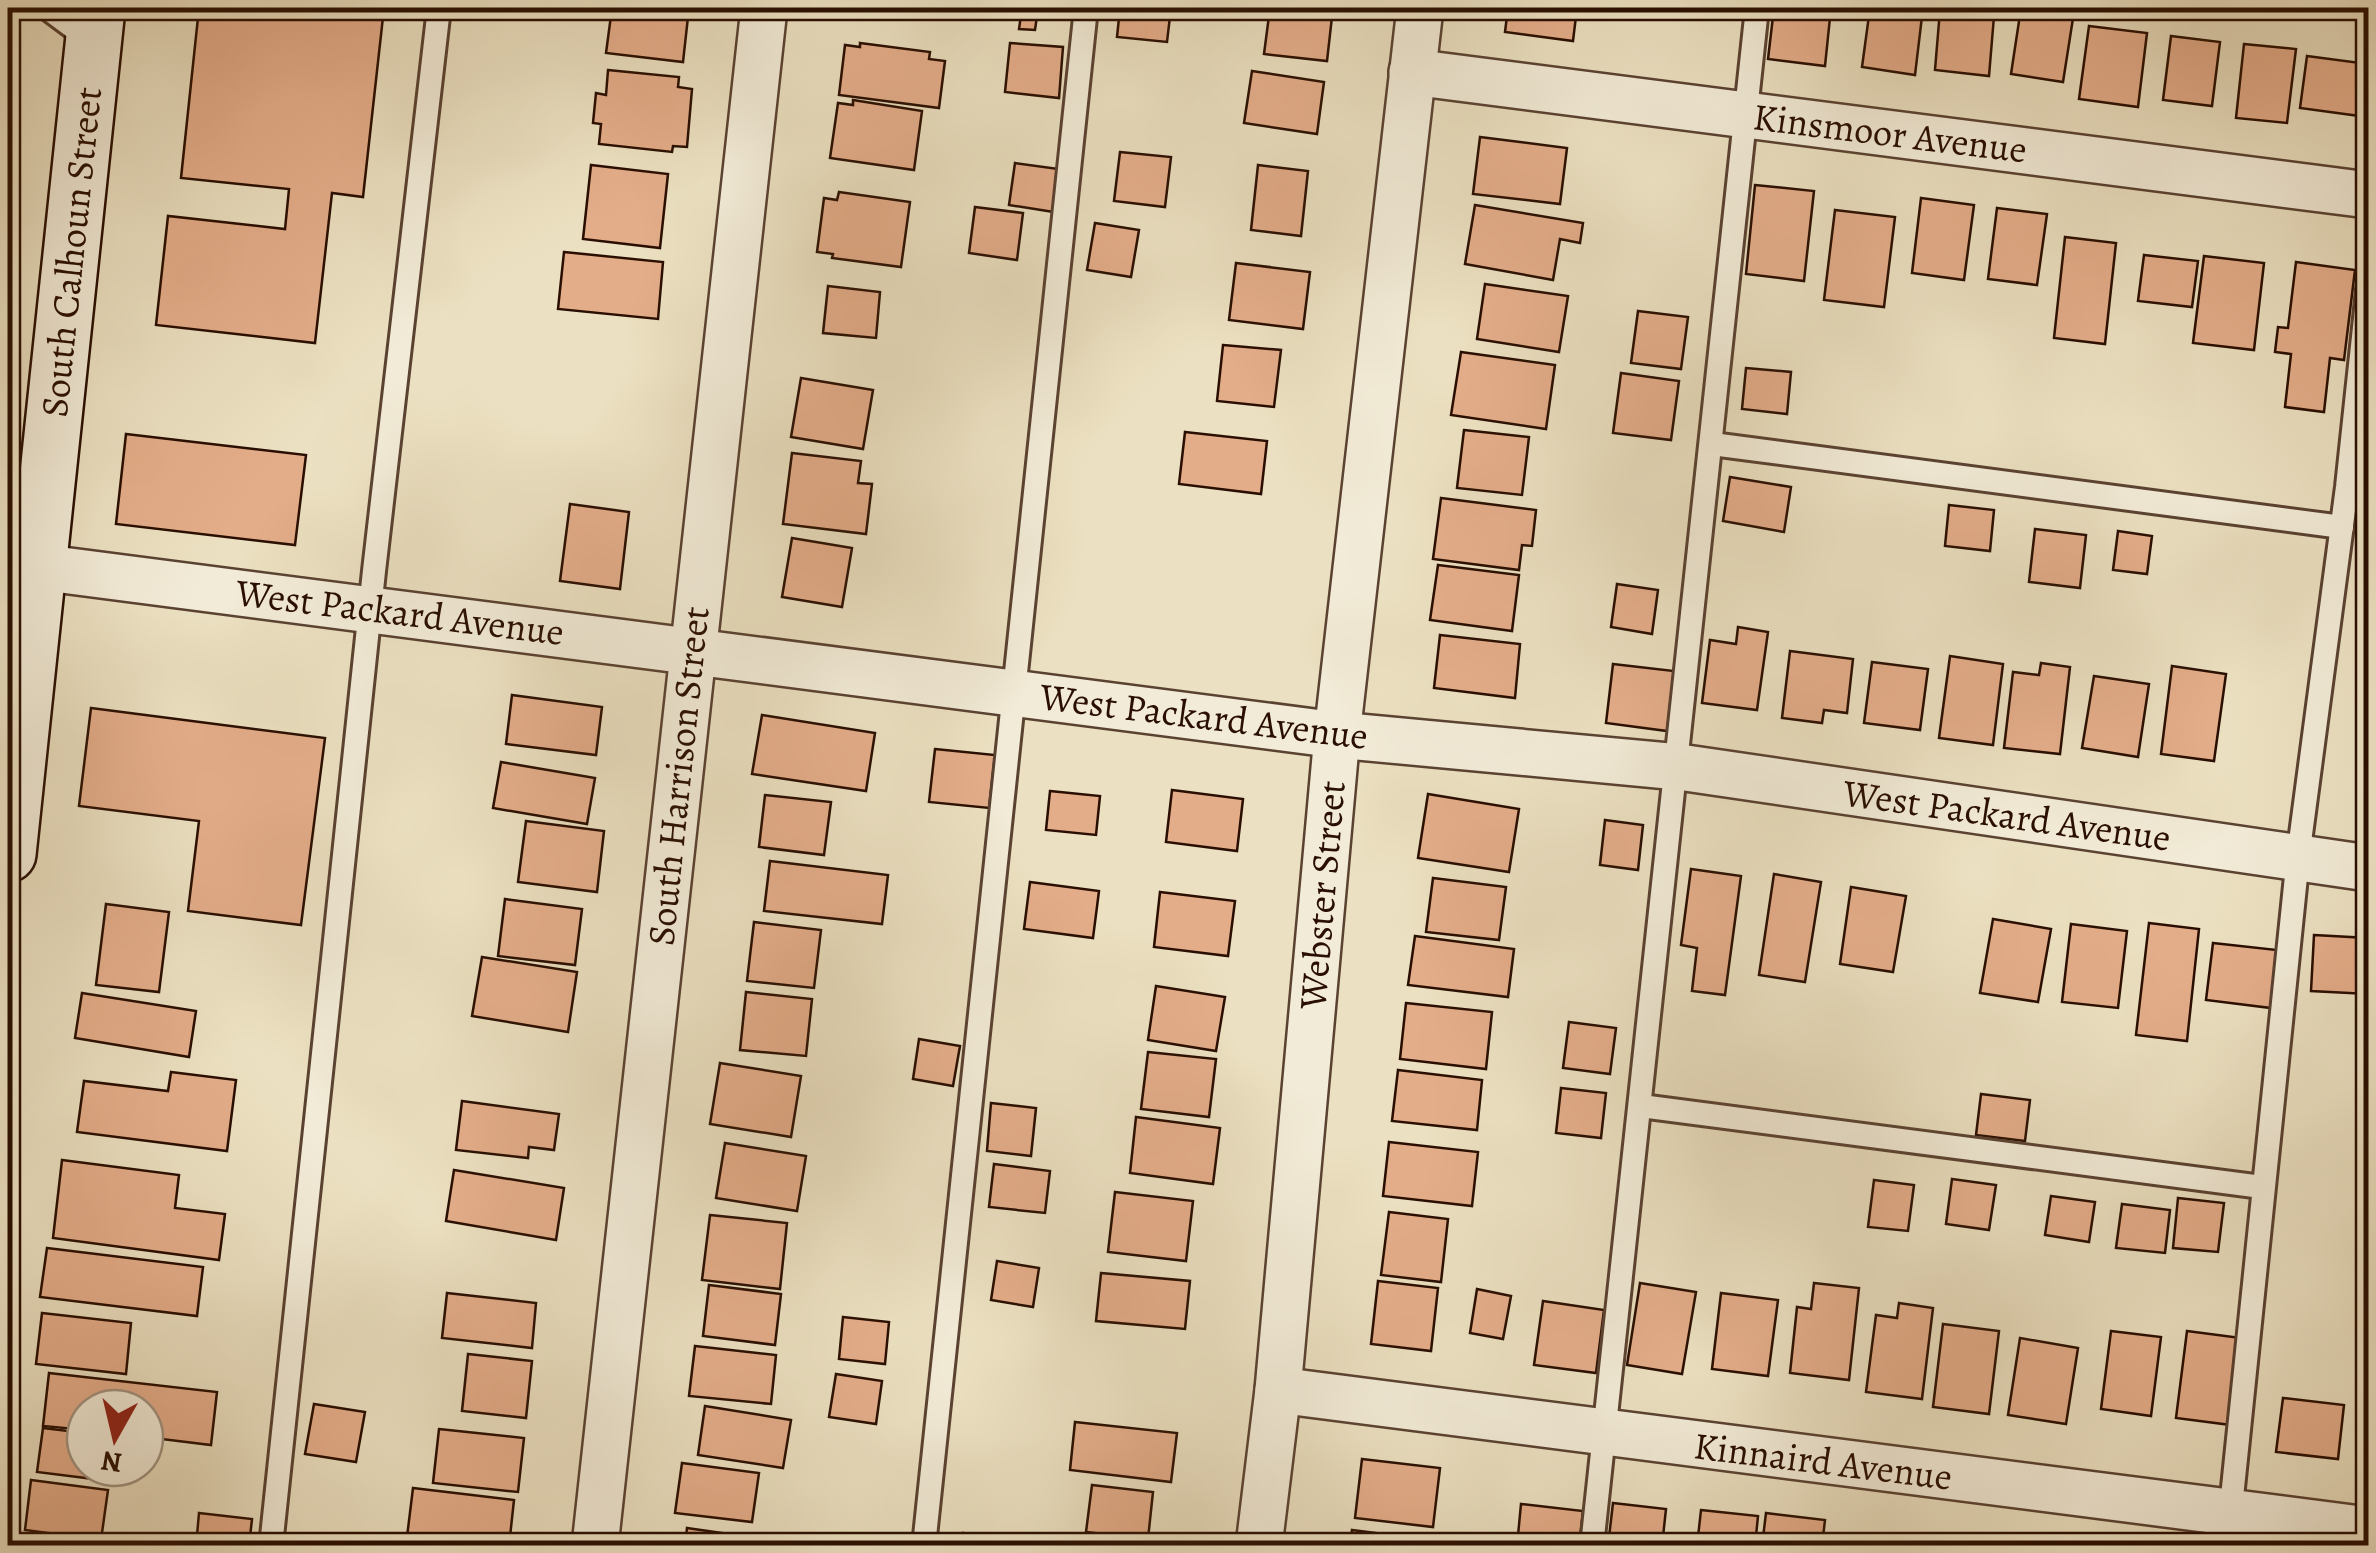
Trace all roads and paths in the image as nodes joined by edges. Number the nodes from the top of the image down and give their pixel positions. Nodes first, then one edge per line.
1 (47, 8) edge
2 (439, 8) edge
3 (764, 8) edge
4 (1086, 8) edge
5 (1420, 8) edge
6 (1757, 8) edge
7 (95, 25) edge
8 (1412, 72) junction
9 (1746, 114) junction
10 (2368, 195) edge
11 (2368, 290) edge
12 (1712, 444) junction
13 (2342, 527) junction
14 (23, 565) edge
15 (370, 608) junction
16 (692, 648) junction
17 (1014, 691) junction
18 (1337, 735) junction
19 (1679, 768) junction
20 (8, 854) edge
21 (2298, 857) junction
22 (2368, 868) edge
23 (1641, 1106) junction
24 (2262, 1187) junction
25 (1278, 1390) junction
26 (1604, 1432) junction
27 (2229, 1529) edge
28 (2368, 1530) edge
29 (271, 1546) edge
30 (594, 1546) edge
31 (924, 1546) edge
32 (1259, 1546) edge
33 (1592, 1546) edge

1 - 7 lane
2 - 15 lane
3 - 16 street, South Harrison Street
4 - 17 lane
5 - 8 street, Webster Street
6 - 9 lane
7 - 14 street, South Calhoun Street
8 - 9 street, Kinsmoor Avenue
8 - 18 street, Webster Street
9 - 10 street, Kinsmoor Avenue
9 - 12 lane
11 - 13 lane
12 - 13 lane
12 - 19 lane
13 - 21 lane
14 - 15 street, West Packard Avenue
14 - 20 street, South Calhoun Street
15 - 16 street, West Packard Avenue
15 - 29 lane
16 - 17 street, West Packard Avenue
16 - 30 street, South Harrison Street
17 - 18 street, West Packard Avenue
17 - 31 lane
18 - 19 street, West Packard Avenue
18 - 25 street, Webster Street
19 - 21 street, West Packard Avenue
19 - 23 lane
21 - 22 street, West Packard Avenue
21 - 24 lane
23 - 24 lane
23 - 26 lane
24 - 27 lane
25 - 26 street, Kinnaird Avenue
25 - 32 street, Webster Street
26 - 27 street, Kinnaird Avenue
26 - 33 lane
27 - 28 street, Kinnaird Avenue

